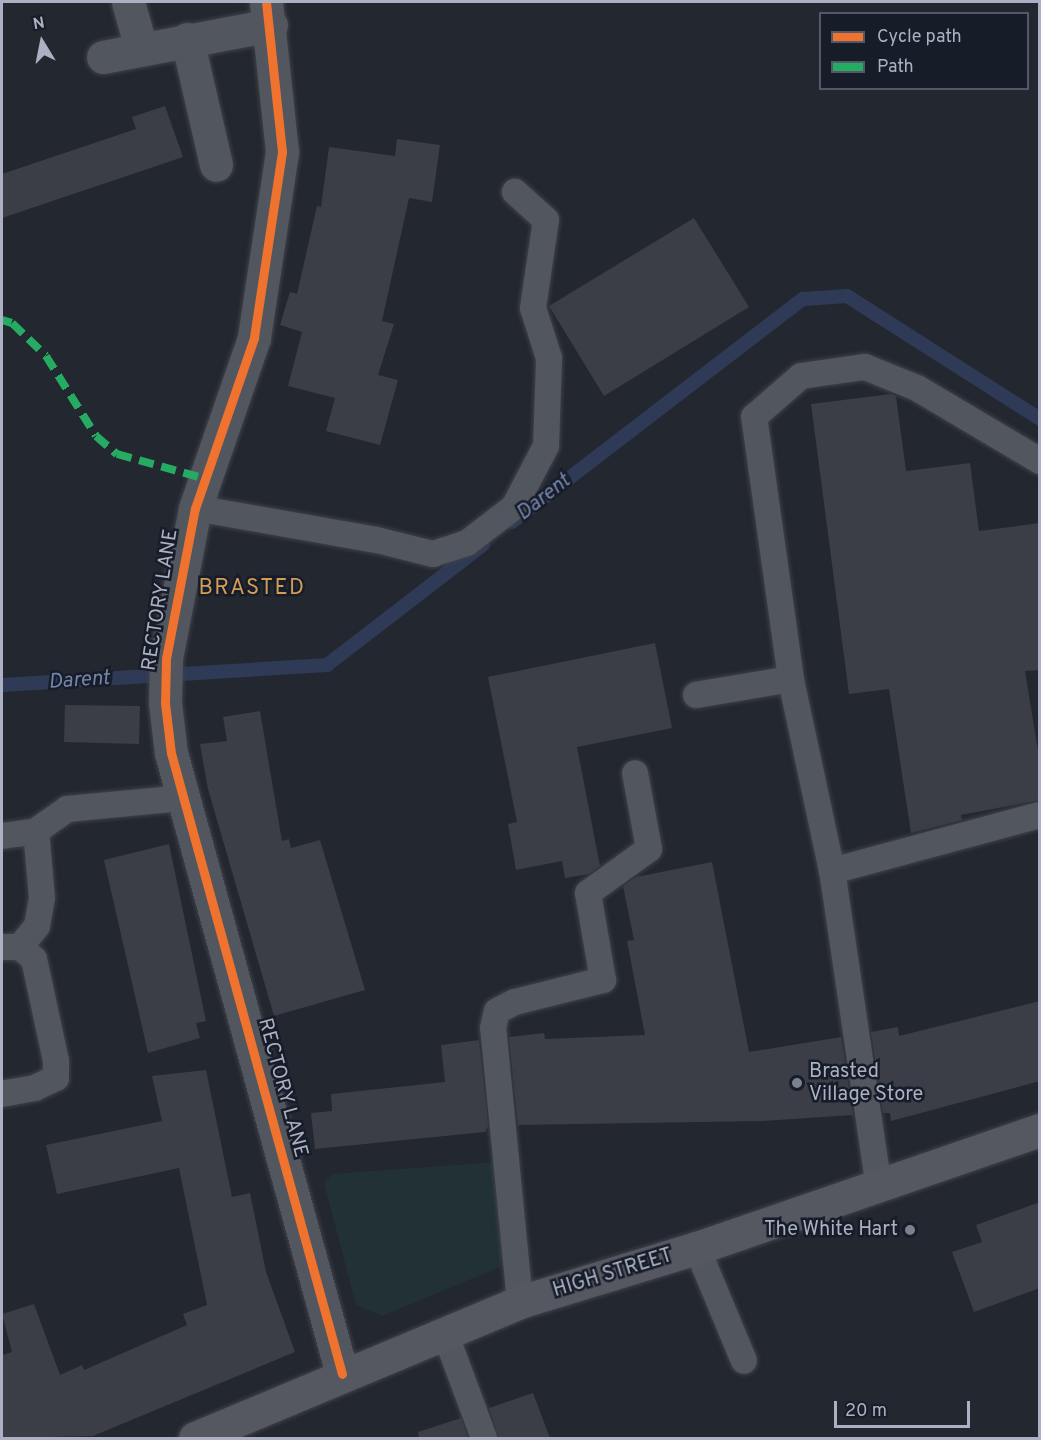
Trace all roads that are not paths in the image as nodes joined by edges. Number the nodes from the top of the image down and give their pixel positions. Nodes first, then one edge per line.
1 (128, 2) edge
2 (269, 13) edge
3 (187, 39) junction
4 (141, 48) junction
5 (103, 57) dead end
6 (216, 165) dead end
7 (515, 192) dead end
8 (1040, 461) edge
9 (195, 508) junction
10 (791, 679) junction
11 (696, 695) dead end
12 (634, 773) dead end
13 (184, 798) junction
14 (1040, 815) edge
15 (36, 831) junction
16 (2, 836) edge
17 (832, 871) junction
18 (11, 947) edge
19 (2, 1094) edge
20 (1040, 1130) edge
21 (879, 1188) junction
22 (697, 1248) junction
23 (520, 1302) junction
24 (445, 1333) junction
25 (744, 1361) dead end
26 (342, 1374) junction
27 (235, 1431) edge
28 (195, 1438) edge
29 (484, 1438) edge

1 - 4 street
2 - 3 street
2 - 9 street, RECTORY LANE
3 - 4 street
3 - 6 street
4 - 5 street
7 - 9 lane
8 - 10 lane
9 - 13 street, RECTORY LANE
10 - 11 lane
10 - 17 lane
12 - 23 lane
13 - 15 lane
13 - 26 street, RECTORY LANE
14 - 17 lane
15 - 16 lane
15 - 18 lane
17 - 21 lane
18 - 19 lane
20 - 21 main road, HIGH STREET
21 - 22 main road, HIGH STREET
22 - 23 main road, HIGH STREET
22 - 25 lane
23 - 24 main road, HIGH STREET
24 - 26 main road, HIGH STREET
24 - 29 lane
26 - 27 main road, HIGH STREET
27 - 28 main road, HIGH STREET

